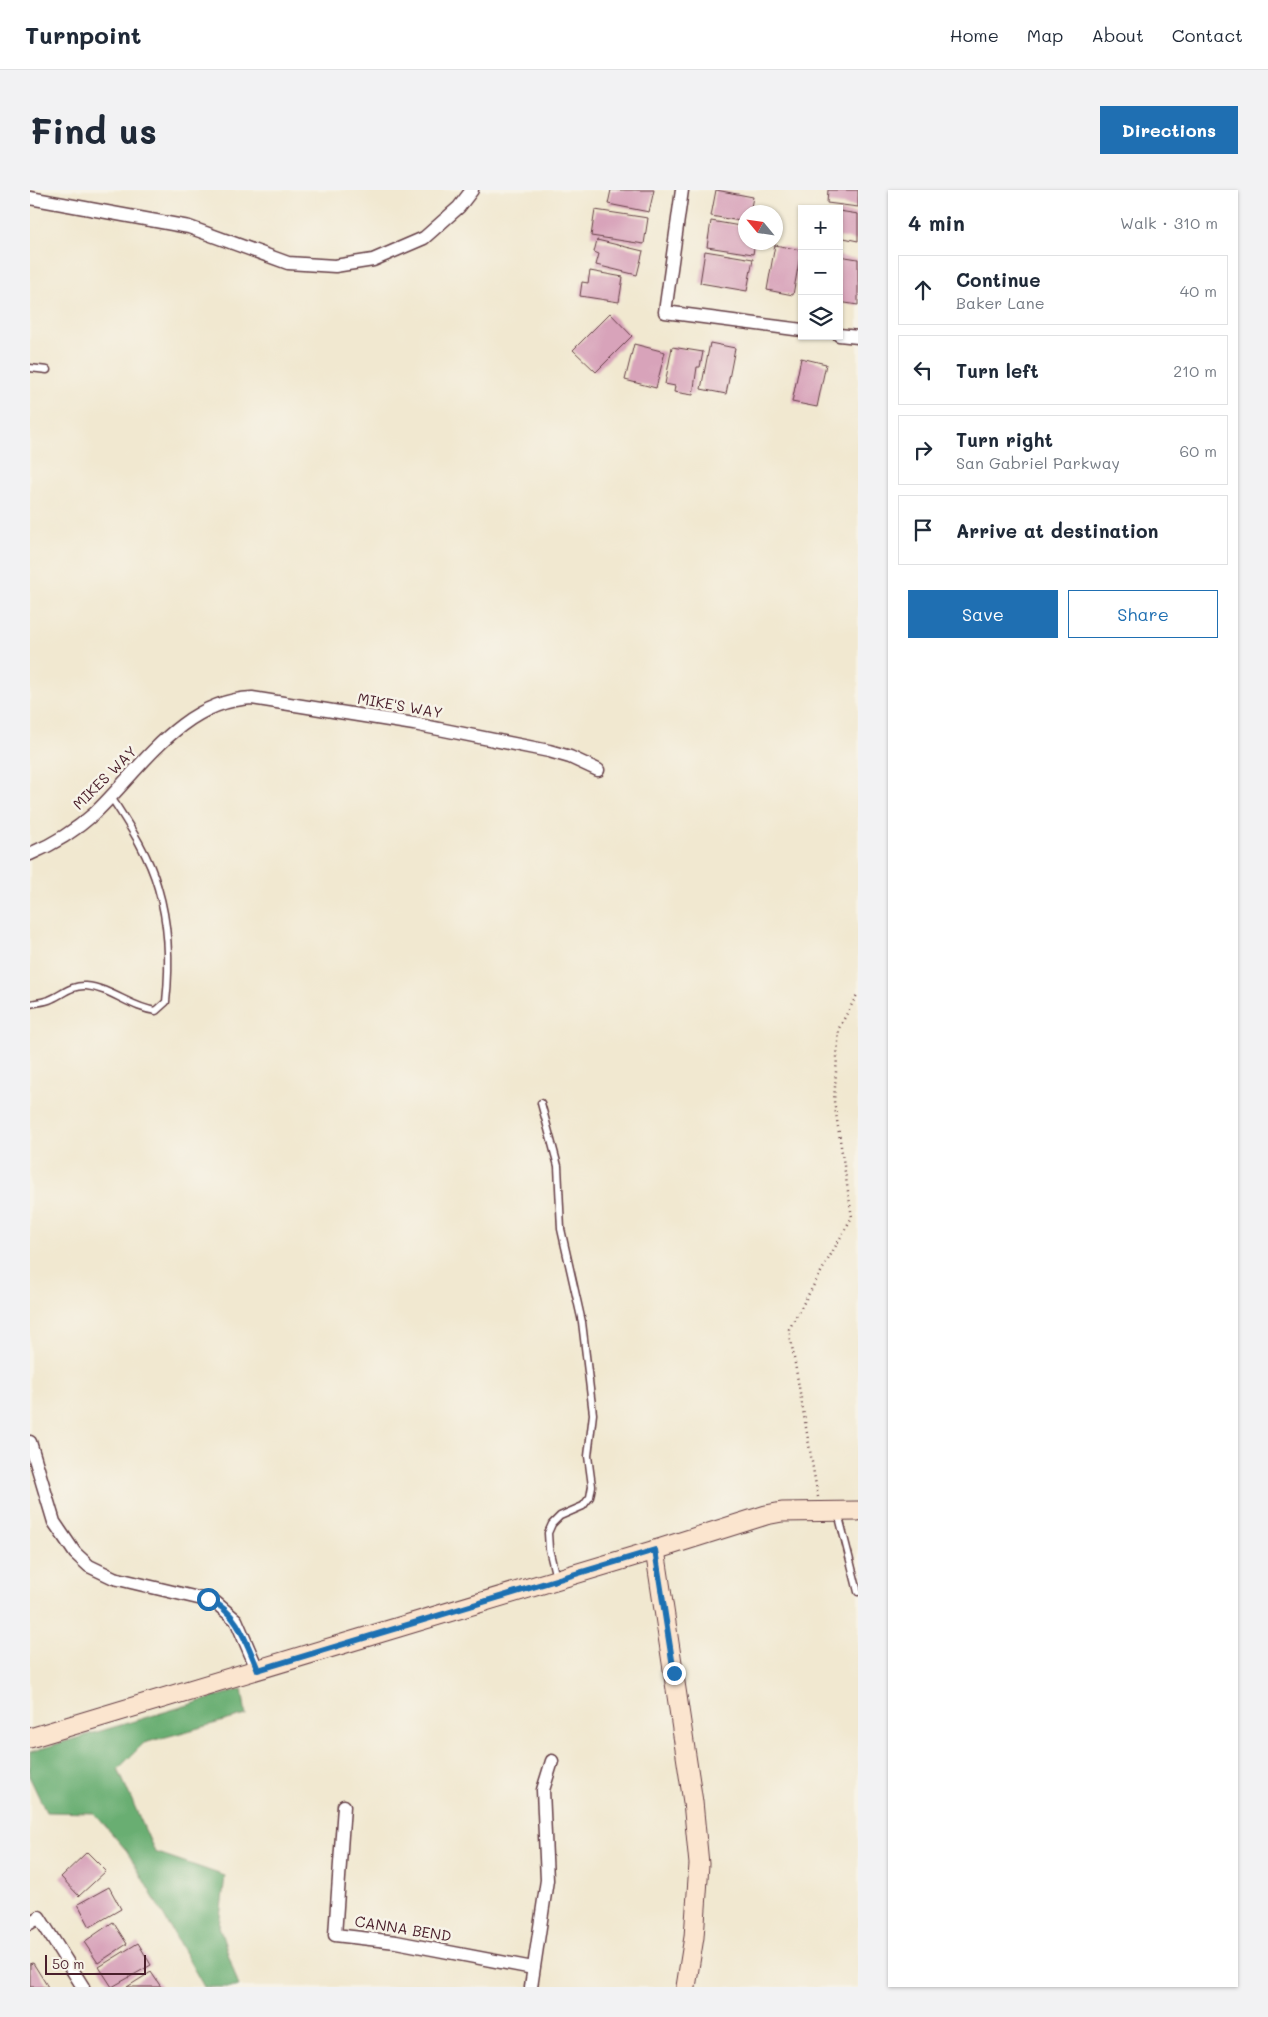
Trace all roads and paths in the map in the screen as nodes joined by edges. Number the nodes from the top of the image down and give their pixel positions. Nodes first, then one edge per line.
1 (472, 190) edge
2 (682, 190) edge
3 (30, 198) edge
4 (798, 329) edge
5 (843, 336) edge
6 (858, 338) edge
7 (30, 368) edge
8 (47, 370) dead end
9 (195, 714) joint
10 (598, 770) dead end
11 (110, 796) junction
12 (30, 854) edge
13 (858, 993) edge
14 (30, 1004) edge
15 (541, 1103) dead end
16 (30, 1442) edge
17 (829, 1511) junction
18 (858, 1511) edge
19 (655, 1550) junction
20 (557, 1580) junction
21 (858, 1592) edge
22 (258, 1670) junction
23 (30, 1738) edge
24 (552, 1761) dead end
25 (344, 1806) dead end
26 (35, 1920) edge
27 (534, 1968) junction
28 (83, 1987) edge
29 (531, 1987) edge
30 (686, 1987) edge

1 - 3 street
2 - 4 street
5 - 6 street
7 - 8 lane
9 - 10 street, MIKE'S WAY
9 - 11 street, MIKES WAY
11 - 12 street, MIKES WAY
11 - 14 lane
13 - 17 path
15 - 20 lane
16 - 22 street
17 - 18 street
17 - 19 street
17 - 21 lane
19 - 20 street
19 - 30 street
20 - 22 street
22 - 23 street
24 - 27 street
25 - 27 street, CANNA BEND
26 - 28 street
27 - 29 street

